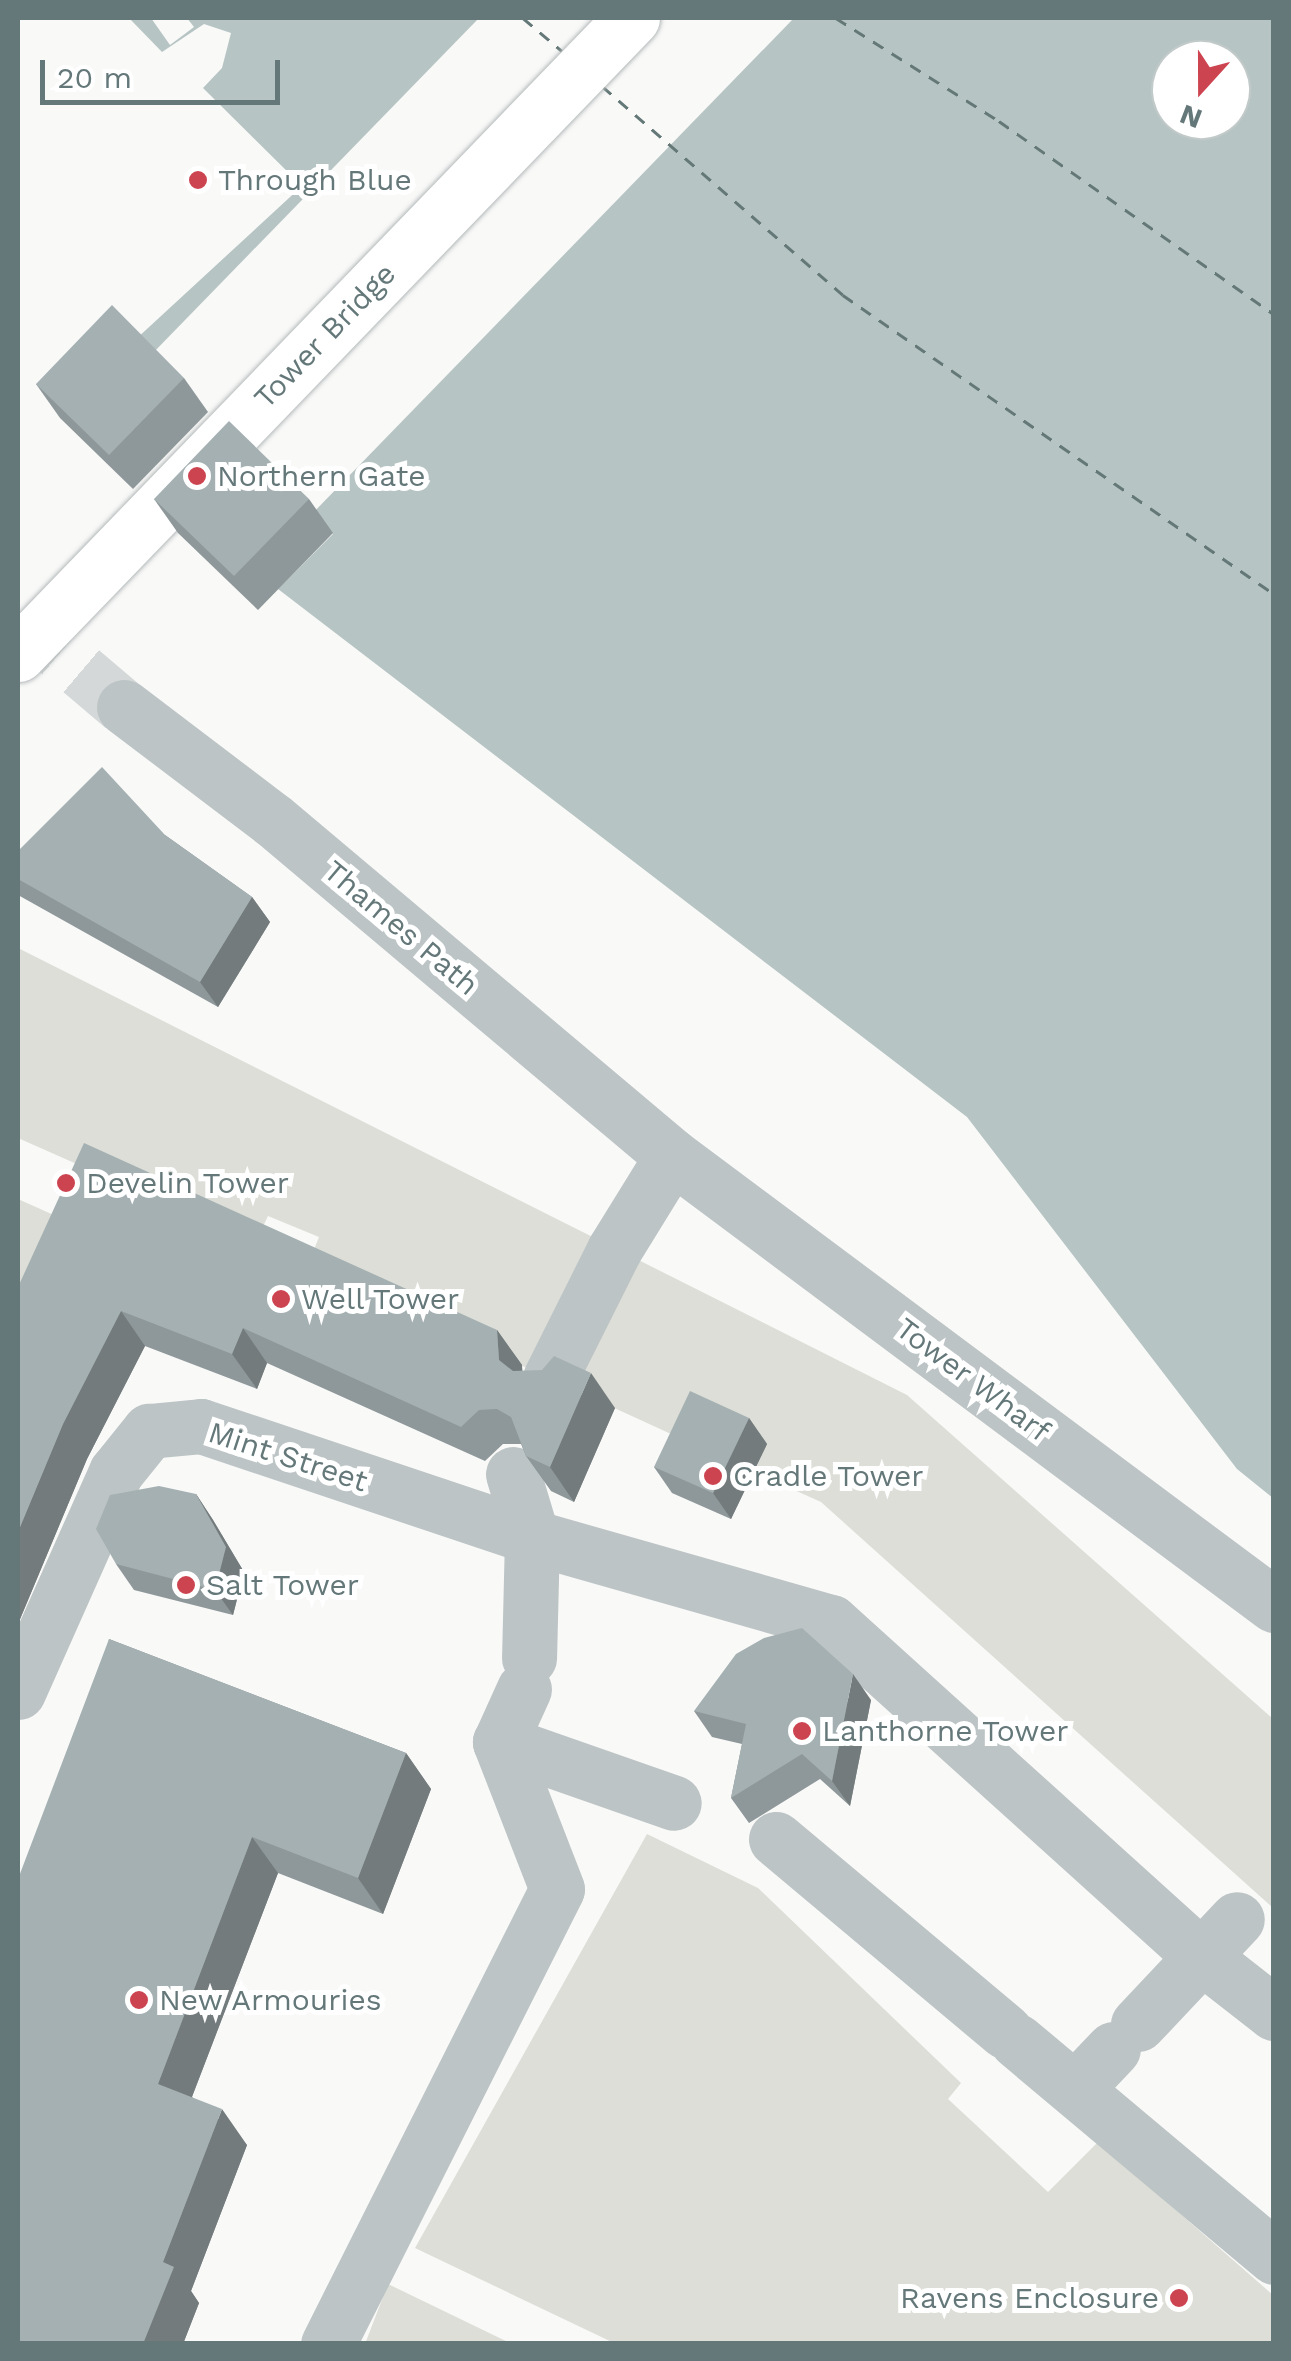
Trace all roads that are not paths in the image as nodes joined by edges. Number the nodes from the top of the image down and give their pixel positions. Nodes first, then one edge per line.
1 (632, 18) edge
2 (18, 654) edge
3 (124, 707) tunnel mouth
4 (672, 1156) junction
5 (550, 1378) edge
6 (514, 1474) edge
7 (532, 1537) junction
8 (1274, 1605) edge
9 (18, 1692) edge
10 (500, 1742) junction
11 (674, 1803) dead end
12 (776, 1839) dead end
13 (1219, 1938) junction
14 (1274, 2013) edge
15 (1075, 2089) junction
16 (1274, 2257) edge
17 (328, 2344) edge

1 - 2 highway, Tower Bridge, bridge
3 - 4 street, Thames Path
4 - 5 street
4 - 8 street, Tower Wharf
6 - 7 street
7 - 9 street, Mint Street
7 - 10 street
7 - 13 street, Mint Street
10 - 11 street
10 - 17 street
12 - 15 street
13 - 14 street, Mint Street
13 - 15 street
15 - 16 street

